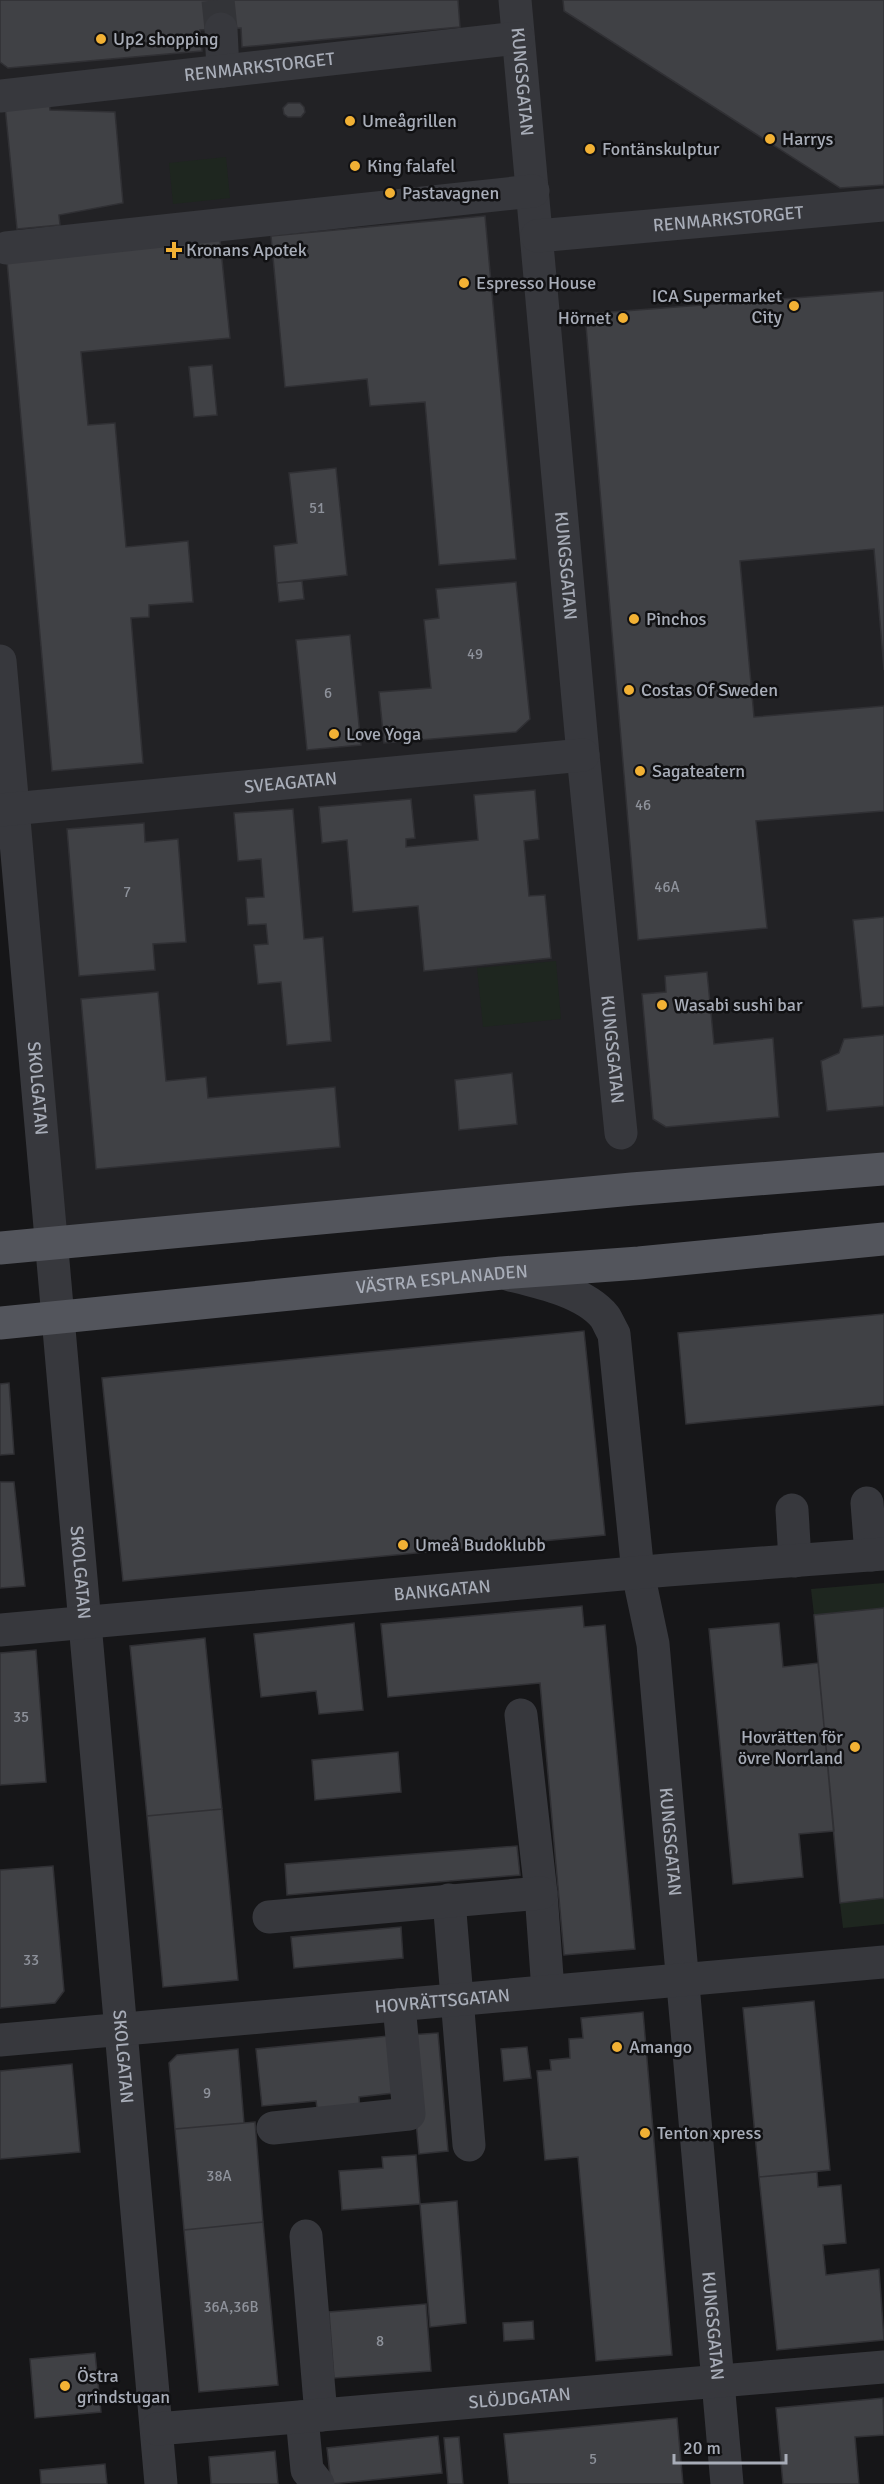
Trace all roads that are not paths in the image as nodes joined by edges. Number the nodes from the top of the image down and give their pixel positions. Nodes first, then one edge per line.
1 (515, 0) edge
2 (221, 29) tunnel mouth
3 (518, 38) junction
4 (223, 71) junction
5 (0, 96) edge
6 (533, 191) junction
7 (884, 205) edge
8 (537, 236) junction
9 (6, 248) dead end
10 (0, 661) edge
11 (583, 755) junction
12 (7, 809) edge
13 (621, 1133) dead end
14 (884, 1169) edge
15 (884, 1239) edge
16 (51, 1243) junction
17 (0, 1248) edge
18 (502, 1273) junction
19 (57, 1318) junction
20 (0, 1323) edge
21 (867, 1503) dead end
22 (792, 1510) dead end
23 (878, 1554) edge
24 (795, 1561) junction
25 (638, 1573) junction
26 (86, 1622) junction
27 (0, 1630) edge
28 (521, 1715) dead end
29 (541, 1893) junction
30 (449, 1900) junction
31 (269, 1917) dead end
32 (884, 1962) edge
33 (682, 1979) junction
34 (548, 1991) junction
35 (456, 1999) junction
36 (399, 2005) junction
37 (121, 2030) junction
38 (0, 2040) edge
39 (273, 2128) dead end
40 (469, 2145) dead end
41 (306, 2236) dead end
42 (884, 2367) edge
43 (718, 2382) junction
44 (311, 2416) junction
45 (157, 2428) junction
46 (161, 2484) edge
47 (318, 2484) edge
48 (727, 2484) edge

1 - 3 street, KUNGSGATAN
2 - 4 street
3 - 4 street, RENMARKSTORGET
3 - 6 street, KUNGSGATAN
4 - 5 street, RENMARKSTORGET
6 - 8 street, KUNGSGATAN
6 - 9 street
7 - 8 street, RENMARKSTORGET
8 - 11 street, KUNGSGATAN
10 - 12 street, SKOLGATAN
11 - 12 street, SVEAGATAN
11 - 13 street, KUNGSGATAN
12 - 16 street, SKOLGATAN
14 - 16 main road
15 - 18 main road, VÄSTRA ESPLANADEN
16 - 17 main road
16 - 19 street, SKOLGATAN
18 - 19 main road, VÄSTRA ESPLANADEN
18 - 25 street, KUNGSGATAN
19 - 20 main road, VÄSTRA ESPLANADEN
19 - 26 street, SKOLGATAN
21 - 23 street
22 - 24 street
23 - 24 street, BANKGATAN
24 - 25 street, BANKGATAN
25 - 26 street, BANKGATAN
25 - 33 street, KUNGSGATAN
26 - 27 street, BANKGATAN
26 - 37 street, SKOLGATAN
28 - 29 street
29 - 30 street
29 - 34 street
30 - 31 street
30 - 35 street
32 - 33 street, HOVRÄTTSGATAN
33 - 34 street, HOVRÄTTSGATAN
33 - 43 street, KUNGSGATAN
34 - 35 street, HOVRÄTTSGATAN
35 - 36 street, HOVRÄTTSGATAN
35 - 40 street
36 - 37 street, HOVRÄTTSGATAN
36 - 39 street
37 - 38 street, HOVRÄTTSGATAN
37 - 45 street, SKOLGATAN
41 - 44 street
42 - 43 street, SLÖJDGATAN
43 - 44 street, SLÖJDGATAN
43 - 48 street, KUNGSGATAN
44 - 45 street, SLÖJDGATAN
44 - 47 street
45 - 46 street, SKOLGATAN

